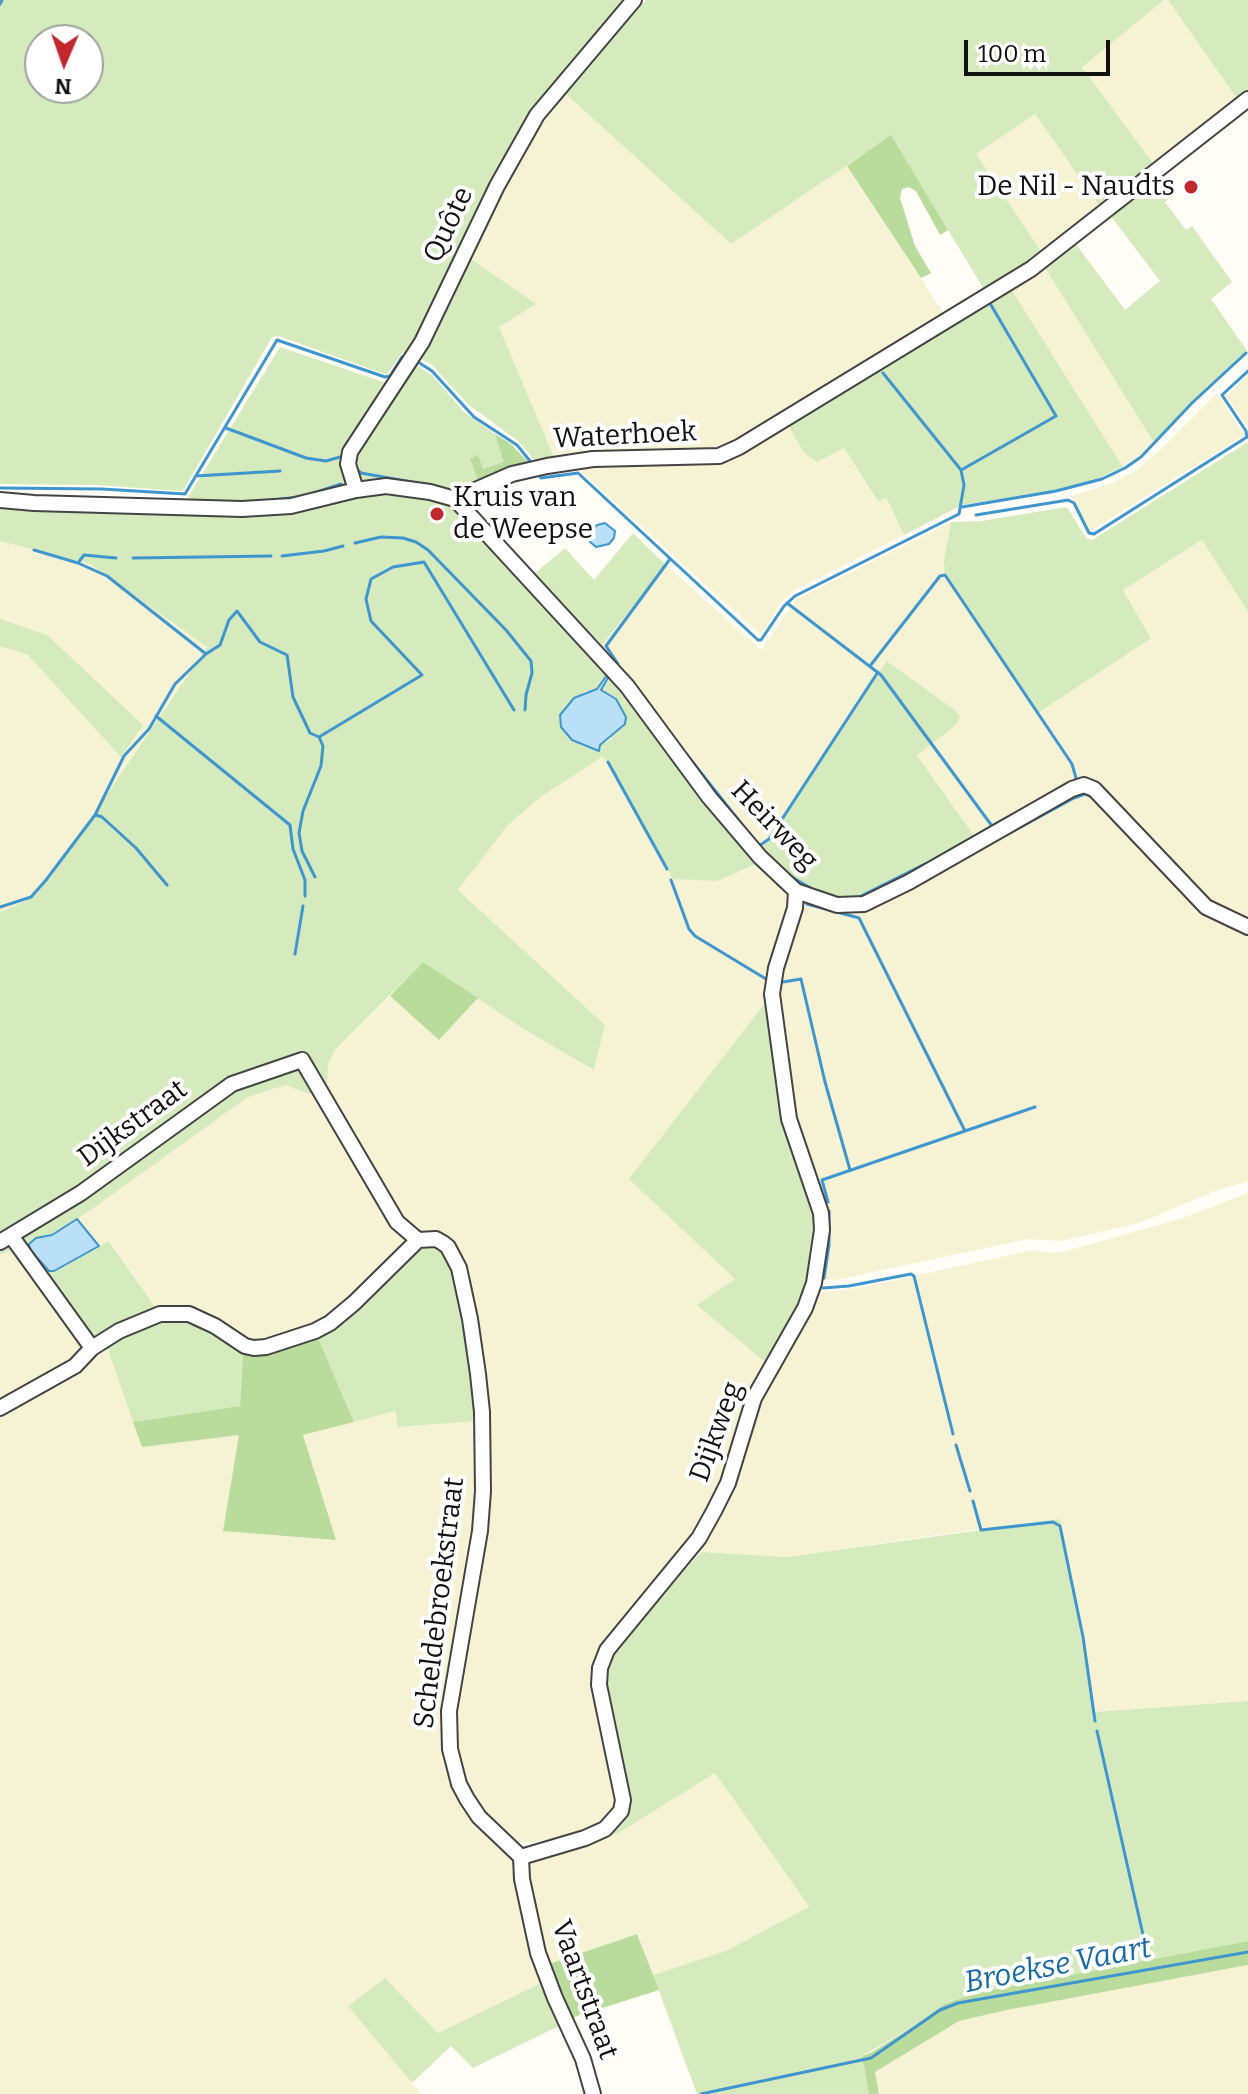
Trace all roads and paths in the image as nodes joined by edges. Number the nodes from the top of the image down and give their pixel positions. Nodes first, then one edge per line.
1 (634, 0) edge
2 (1248, 99) edge
3 (356, 490) junction
4 (455, 499) junction
5 (0, 500) edge
6 (796, 891) junction
7 (1248, 927) edge
8 (302, 1060) joint
9 (6, 1240) edge
10 (418, 1240) junction
11 (92, 1348) junction
12 (0, 1408) edge
13 (521, 1857) junction
14 (593, 2094) edge

1 - 3 street, Quôte
2 - 4 street, Waterhoek
3 - 4 street
3 - 5 street
4 - 6 street, Heirweg
6 - 7 street, Heirweg
6 - 13 street, Dijkweg
8 - 9 street, Dijkstraat
8 - 10 street, Scheldebroekstraat
9 - 11 street
10 - 11 street
10 - 13 street, Scheldebroekstraat
11 - 12 street
13 - 14 street, Vaartstraat

